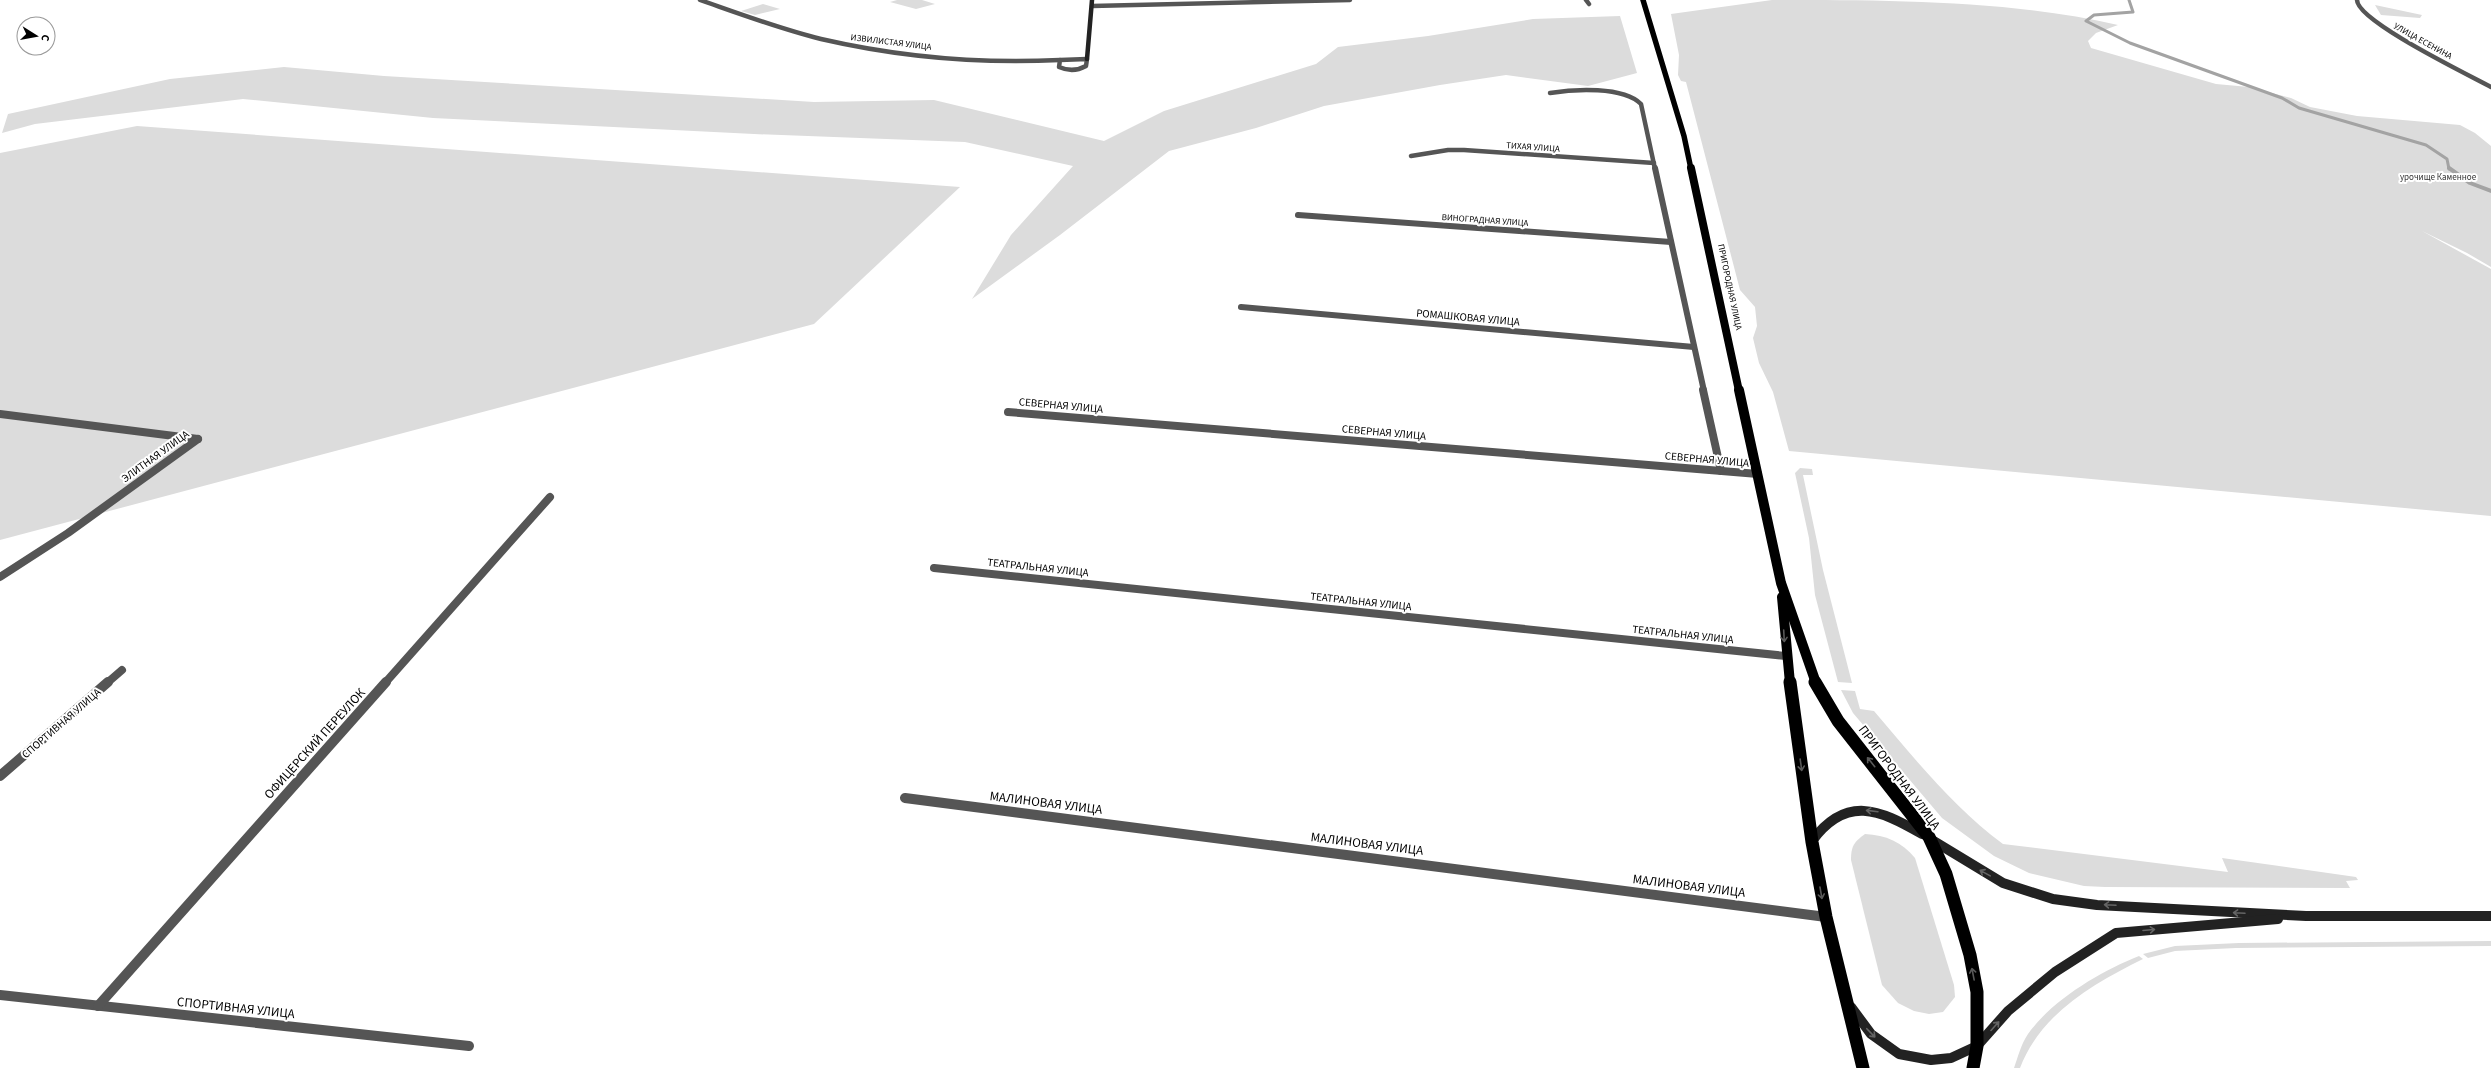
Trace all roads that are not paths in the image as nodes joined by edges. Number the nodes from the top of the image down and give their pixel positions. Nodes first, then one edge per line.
1 (700, 0) edge
2 (1092, 0) edge
3 (1350, 0) edge
4 (1586, 0) edge
5 (1643, 0) edge
6 (2357, 0) edge
7 (1589, 4) dead end
8 (1092, 6) junction
9 (1087, 59) junction
10 (1060, 60) junction
11 (2491, 87) edge
12 (1550, 93) dead end
13 (1411, 156) dead end
14 (1654, 163) junction
15 (1298, 215) dead end
16 (1671, 242) junction
17 (1241, 307) dead end
18 (1694, 347) junction
19 (1008, 412) dead end
20 (0, 414) edge
21 (1721, 471) junction
22 (1758, 474) junction
23 (550, 497) dead end
24 (934, 568) dead end
25 (0, 577) edge
26 (1781, 583) junction
27 (1786, 656) junction
28 (122, 670) dead end
29 (0, 776) edge
30 (905, 798) dead end
31 (1929, 837) junction
32 (1812, 842) junction
33 (2306, 916) junction
34 (2491, 916) edge
35 (1826, 917) junction
36 (0, 995) edge
37 (1847, 1002) junction
38 (98, 1006) junction
39 (469, 1046) dead end
40 (1977, 1046) junction
41 (1863, 1068) edge
42 (1973, 1068) edge

1 - 10 street, ИЗВИЛИСТАЯ УЛИЦА
2 - 8 street
3 - 8 street
4 - 7 street
5 - 22 main road, ПРИГОРОДНАЯ УЛИЦА
6 - 11 street, УЛИЦА ЕСЕНИНА
8 - 9 street
9 - 10 street, ИЗВИЛИСТАЯ УЛИЦА
9 - 10 street
12 - 14 street
13 - 14 street, ТИХАЯ УЛИЦА
14 - 16 street
15 - 16 street, ВИНОГРАДНАЯ УЛИЦА
16 - 18 street
17 - 18 street, РОМАШКОВАЯ УЛИЦА
18 - 21 street
19 - 21 street, СЕВЕРНАЯ УЛИЦА
20 - 25 street, ЭЛИТНАЯ УЛИЦА
21 - 22 street, СЕВЕРНАЯ УЛИЦА
22 - 26 main road, ПРИГОРОДНАЯ УЛИЦА
23 - 38 street, ОФИЦЕРСКИЙ ПЕРЕУЛОК
24 - 27 street, ТЕАТРАЛЬНАЯ УЛИЦА
26 -> 27 main road, ПРИГОРОДНАЯ УЛИЦА
31 -> 26 main road, ПРИГОРОДНАЯ УЛИЦА
27 -> 32 main road, ПРИГОРОДНАЯ УЛИЦА
28 - 29 street, СПОРТИВНАЯ УЛИЦА
30 - 35 street, МАЛИНОВАЯ УЛИЦА
31 -> 32 street
33 -> 31 street
40 -> 31 main road, ПРИГОРОДНАЯ УЛИЦА
32 -> 35 main road, ПРИГОРОДНАЯ УЛИЦА
33 - 34 street
40 -> 33 street
35 - 37 main road, ПРИГОРОДНАЯ УЛИЦА
36 - 38 street, СПОРТИВНАЯ УЛИЦА
37 -> 40 street
37 - 41 main road, ПРИГОРОДНАЯ УЛИЦА
38 - 39 street, СПОРТИВНАЯ УЛИЦА
40 - 42 main road, ПРИГОРОДНАЯ УЛИЦА

